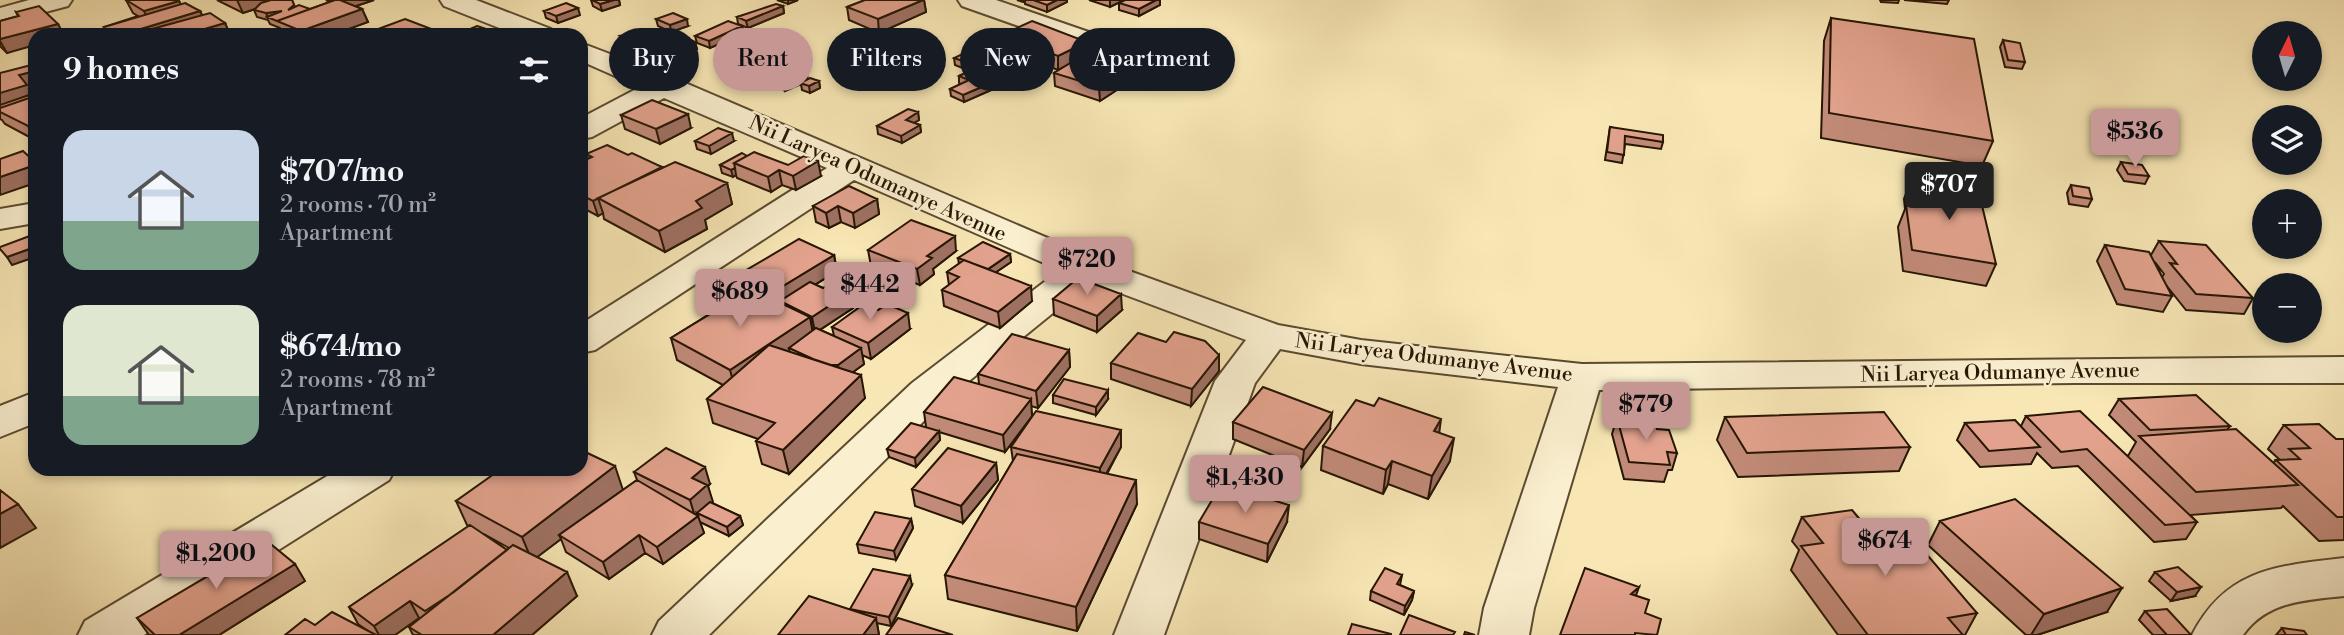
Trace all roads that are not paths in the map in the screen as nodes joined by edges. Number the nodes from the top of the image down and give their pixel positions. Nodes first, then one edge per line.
1 (59, 0) edge
2 (971, 0) edge
3 (461, 1) edge
4 (0, 16) edge
5 (512, 24) junction
6 (503, 28) edge
7 (523, 28) edge
8 (1069, 34) edge
9 (588, 54) edge
10 (609, 62) edge
11 (655, 91) edge
12 (680, 91) edge
13 (588, 126) edge
14 (853, 166) junction
15 (28, 214) edge
16 (0, 219) edge
17 (1086, 268) junction
18 (1270, 335) junction
19 (588, 336) edge
20 (2344, 370) edge
21 (1582, 377) junction
22 (28, 409) edge
23 (0, 423) edge
24 (362, 476) edge
25 (2344, 577) edge
26 (103, 635) edge
27 (677, 635) edge
28 (1139, 635) edge
29 (1504, 635) edge
30 (2217, 635) edge

1 - 4 street
2 - 8 street
3 - 5 street
5 - 6 street
5 - 7 street
9 - 10 street, Nii Laryea Odumanye Avenue
11 - 13 street
12 - 14 street, Nii Laryea Odumanye Avenue
14 - 17 street, Nii Laryea Odumanye Avenue
14 - 19 street
15 - 16 street
17 - 18 street, Nii Laryea Odumanye Avenue
17 - 27 street
18 - 21 street, Nii Laryea Odumanye Avenue
18 - 28 street
20 - 21 street, Nii Laryea Odumanye Avenue
21 - 29 street
22 - 23 street
24 - 26 street
25 - 30 street

